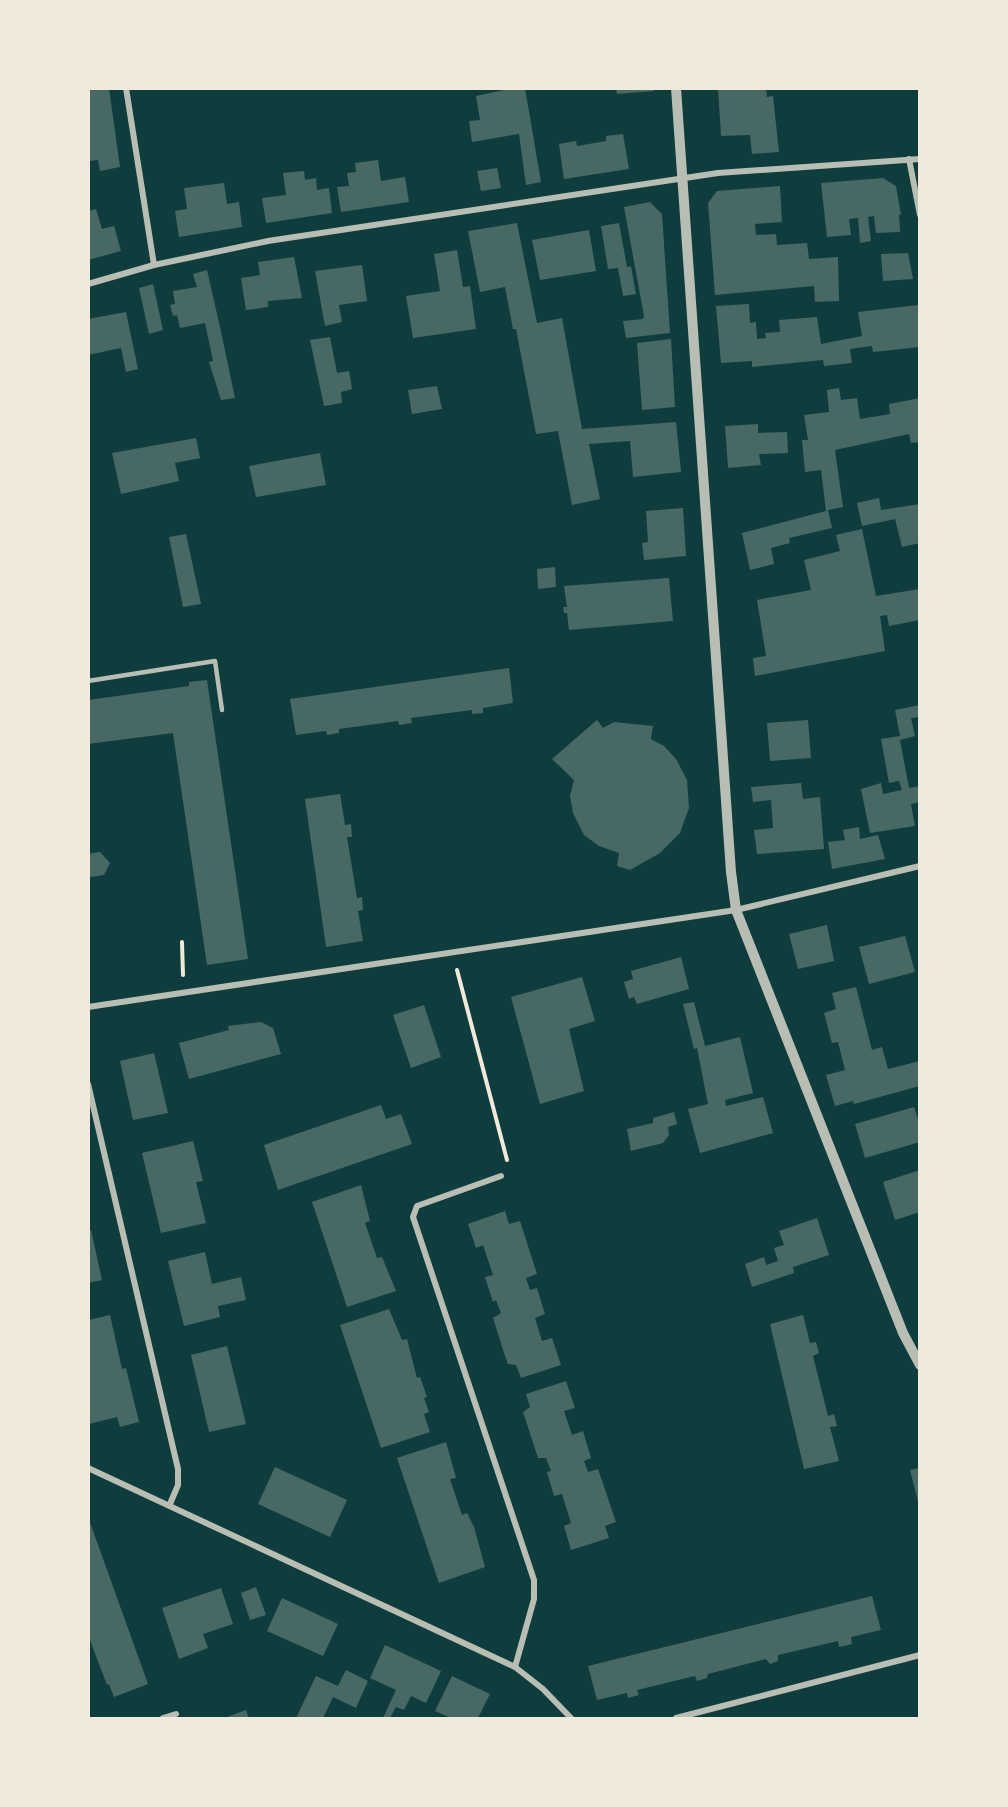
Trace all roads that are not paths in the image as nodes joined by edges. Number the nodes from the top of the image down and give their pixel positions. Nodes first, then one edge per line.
1 (126, 88) edge
2 (676, 88) edge
3 (909, 159) junction
4 (920, 159) edge
5 (683, 178) junction
6 (920, 215) edge
7 (154, 265) junction
8 (88, 284) edge
9 (88, 681) edge
10 (222, 710) dead end
11 (920, 866) edge
12 (736, 909) junction
13 (88, 1007) edge
14 (88, 1084) edge
15 (501, 1176) road end
16 (920, 1365) edge
17 (88, 1468) edge
18 (170, 1504) junction
19 (920, 1655) edge
20 (515, 1667) junction
21 (176, 1714) dead end
22 (163, 1719) edge
23 (571, 1719) edge
24 (676, 1719) edge

1 - 7 street
2 - 5 street
3 - 4 street
3 - 5 street
3 - 6 street
5 - 7 street
5 - 12 street
7 - 8 street
9 - 10 lane
11 - 12 street
12 - 13 street
12 - 16 street
14 - 18 street
15 - 20 street
17 - 18 street
18 - 20 street
19 - 24 street
20 - 23 street
21 - 22 street

